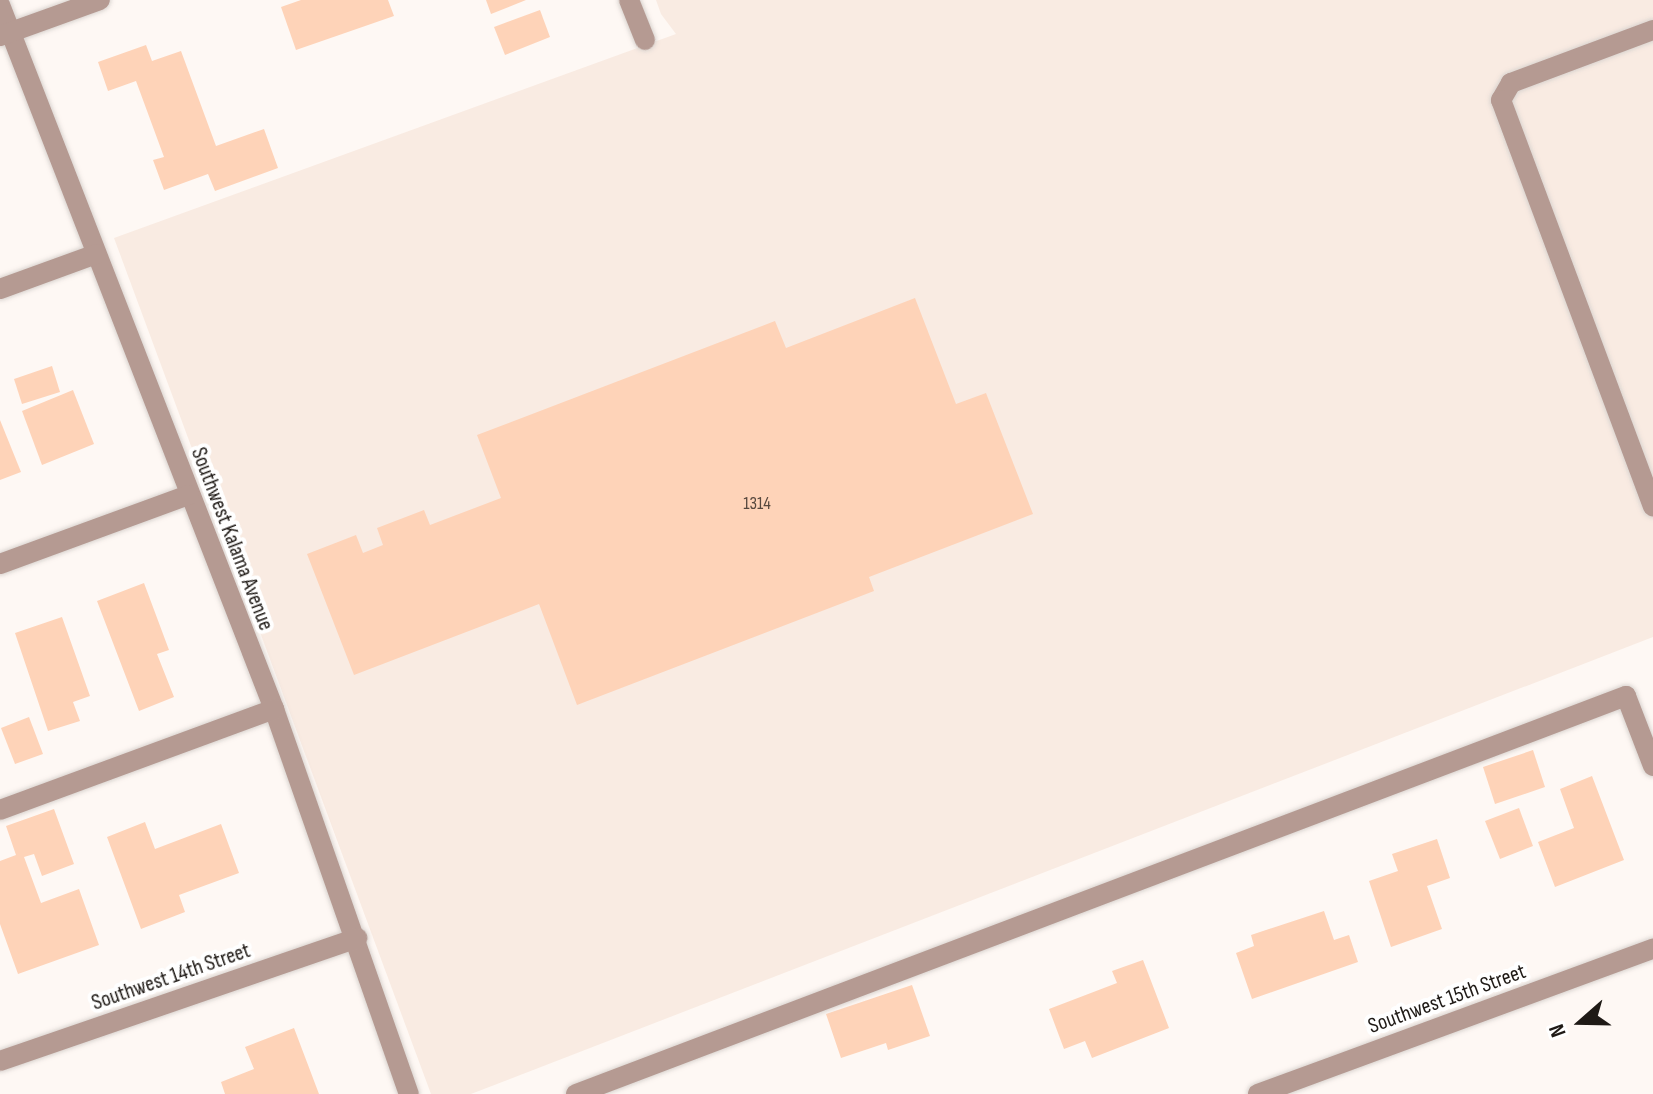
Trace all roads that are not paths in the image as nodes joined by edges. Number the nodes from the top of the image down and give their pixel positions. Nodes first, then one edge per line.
1 (100, 0) edge
2 (629, 0) edge
3 (0, 5) edge
4 (1653, 30) edge
5 (5, 34) edge
6 (645, 40) dead end
7 (96, 254) junction
8 (0, 289) edge
9 (189, 495) junction
10 (1653, 506) edge
11 (0, 564) edge
12 (274, 709) junction
13 (1653, 766) edge
14 (0, 810) edge
15 (357, 938) junction
16 (1653, 949) edge
17 (0, 1061) edge
18 (409, 1094) edge
19 (576, 1094) edge
20 (1258, 1094) edge

1 - 5 street
2 - 6 street
3 - 5 street, Southwest Kalama Avenue
4 - 10 street
5 - 7 street, Southwest Kalama Avenue
7 - 8 street
7 - 9 street, Southwest Kalama Avenue
9 - 11 street
9 - 12 street, Southwest Kalama Avenue
12 - 14 street
12 - 15 street, Southwest Kalama Avenue
13 - 19 street
15 - 17 street, Southwest 14th Street
15 - 18 street, Southwest Kalama Avenue
16 - 20 street, Southwest 15th Street

